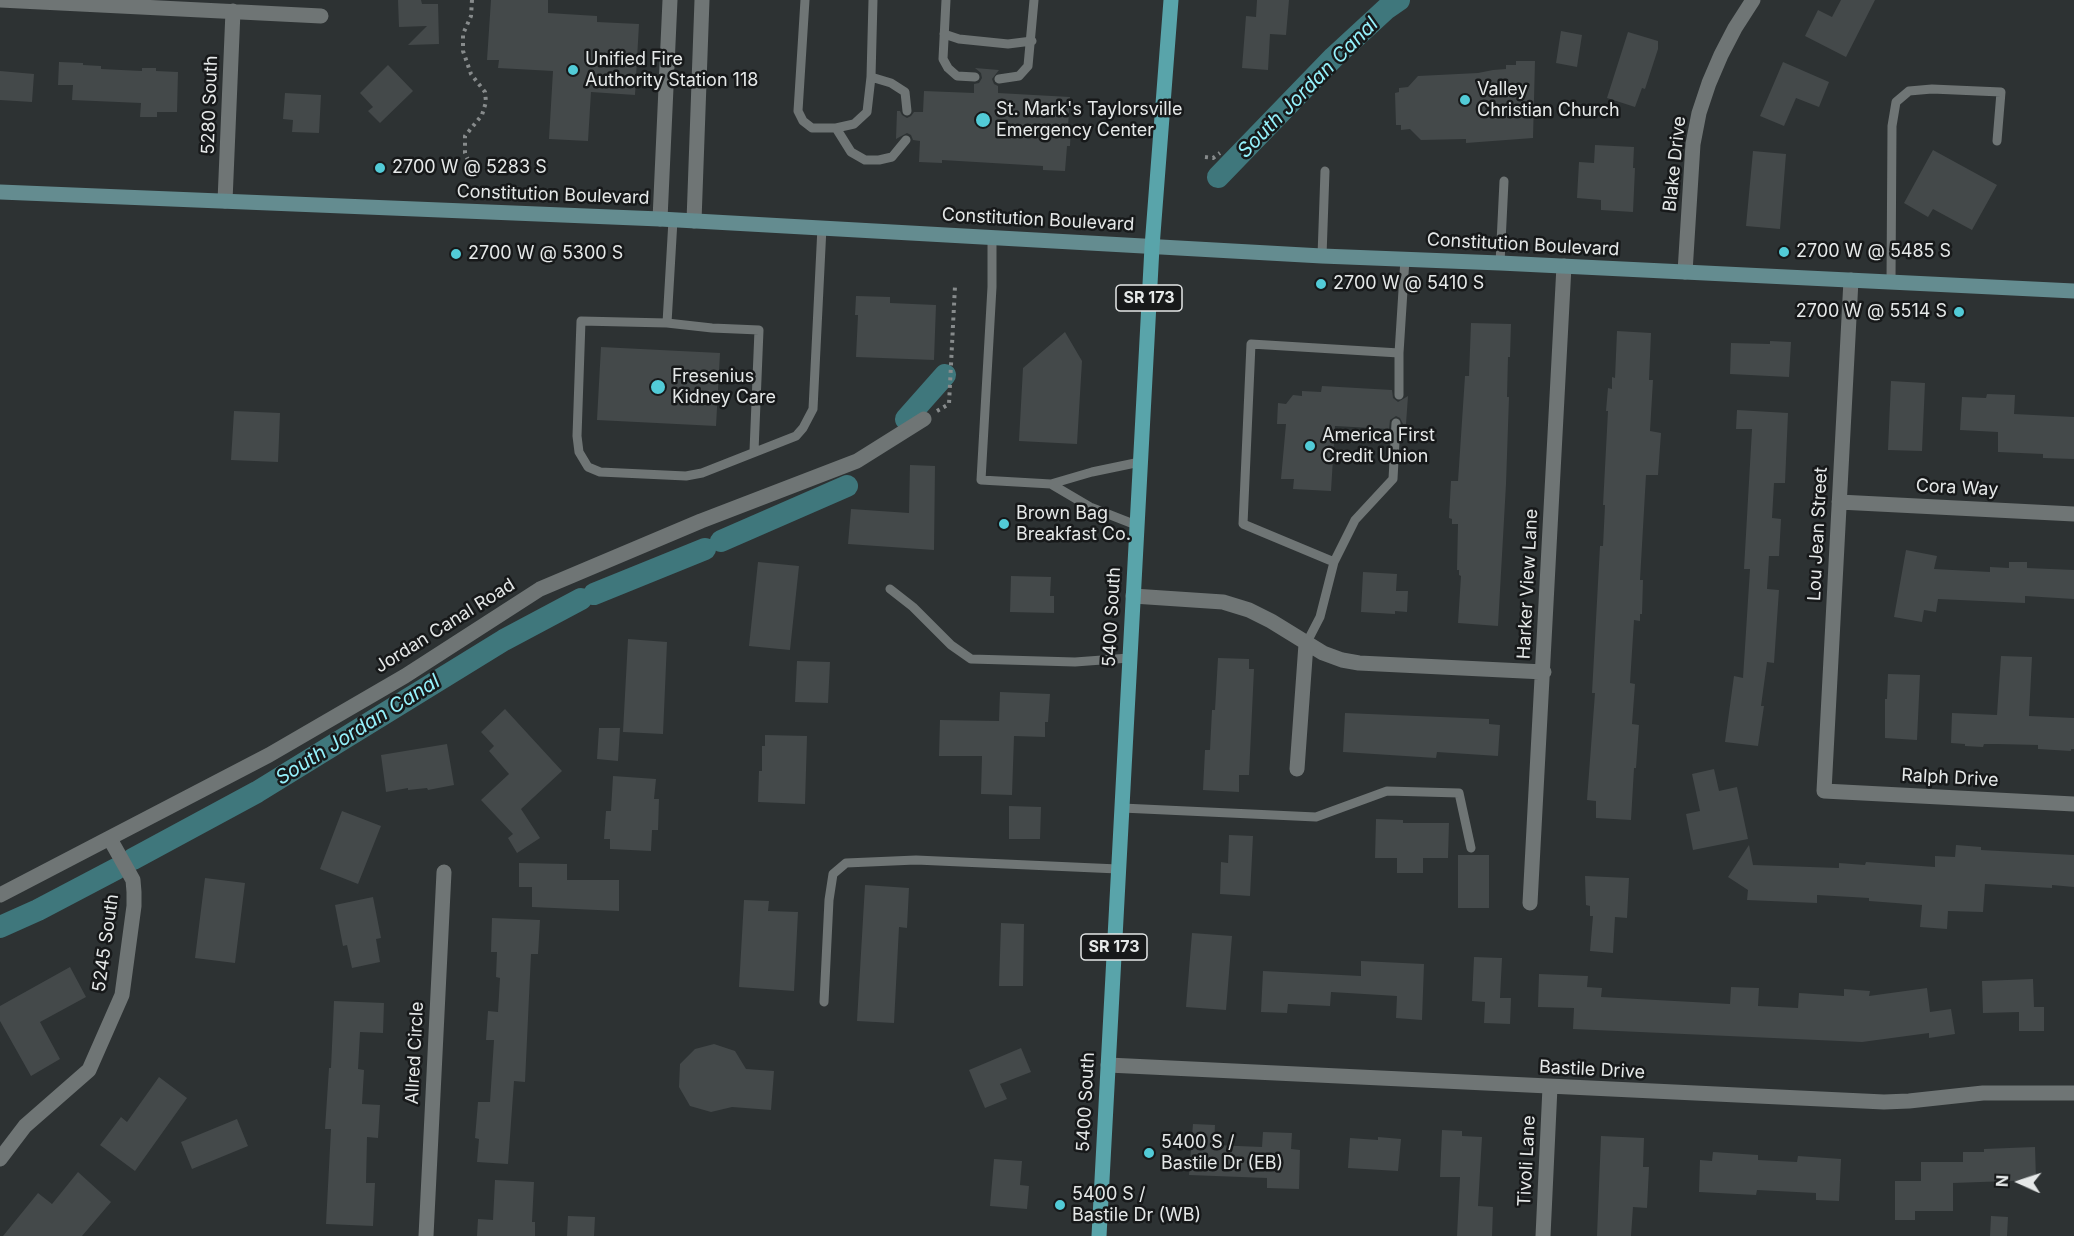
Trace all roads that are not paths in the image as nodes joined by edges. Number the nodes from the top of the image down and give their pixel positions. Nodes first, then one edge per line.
1 (0, 0) edge
2 (670, 0) edge
3 (702, 0) edge
4 (805, 0) edge
5 (873, 0) edge
6 (946, 0) edge
7 (1034, 0) edge
8 (1171, 0) edge
9 (1753, 0) edge
10 (233, 11) junction
11 (321, 16) dead end
12 (944, 34) junction
13 (1032, 41) junction
14 (871, 77) junction
15 (975, 77) dead end
16 (999, 79) dead end
17 (907, 111) dead end
18 (836, 128) junction
19 (906, 140) dead end
20 (1997, 141) dead end
21 (1325, 171) dead end
22 (1504, 181) dead end
23 (0, 192) edge
24 (225, 201) junction
25 (667, 219) junction
26 (694, 221) junction
27 (822, 228) junction
28 (992, 237) junction
29 (1152, 247) junction
30 (1322, 256) junction
31 (1405, 259) junction
32 (1500, 263) junction
33 (1564, 266) junction
34 (1685, 272) junction
35 (1851, 280) junction
36 (1891, 282) junction
37 (2074, 291) edge
38 (668, 323) junction
39 (1399, 353) junction
40 (1399, 395) dead end
41 (924, 419) road end
42 (1396, 423) dead end
43 (754, 452) junction
44 (1140, 462) junction
45 (1051, 484) junction
46 (1839, 502) junction
47 (2074, 514) edge
48 (1136, 525) junction
49 (1334, 562) junction
50 (890, 589) dead end
51 (1133, 596) junction
52 (1306, 644) junction
53 (1130, 658) junction
54 (1544, 672) junction
55 (1297, 769) dead end
56 (1824, 791) joint
57 (2074, 804) edge
58 (1122, 808) junction
59 (110, 838) junction
60 (1471, 848) dead end
61 (1118, 869) junction
62 (444, 872) dead end
63 (0, 895) edge
64 (1530, 903) dead end
65 (824, 1002) dead end
66 (1108, 1065) junction
67 (1550, 1087) junction
68 (2074, 1093) edge
69 (0, 1160) edge
70 (426, 1236) edge
71 (1099, 1236) edge
72 (1543, 1236) edge

1 - 10 street
2 - 25 street
3 - 26 street
4 - 18 lane
5 - 14 lane
6 - 12 lane
7 - 13 lane
8 - 29 main road, 5400 South / SR 173
9 - 34 street, Blake Drive
10 - 11 street
10 - 24 street, 5280 South
12 - 13 lane
12 - 15 lane
13 - 16 lane
14 - 17 lane
14 - 18 lane
18 - 19 lane
20 - 36 lane
21 - 30 lane
22 - 32 lane
23 - 24 main road, Constitution Boulevard
24 - 25 main road, Constitution Boulevard
25 - 26 main road, Constitution Boulevard
25 - 38 lane
26 - 27 main road, Constitution Boulevard
27 - 28 main road, Constitution Boulevard
27 - 43 lane
28 - 29 main road, Constitution Boulevard
28 - 45 lane
29 - 30 main road, Constitution Boulevard
29 - 44 main road, 5400 South / SR 173
30 - 31 main road, Constitution Boulevard
31 - 32 main road, Constitution Boulevard
31 - 39 lane
32 - 33 main road, Constitution Boulevard
33 - 34 main road, Constitution Boulevard
33 - 54 street, Harker View Lane
34 - 35 main road, Constitution Boulevard
35 - 36 main road, Constitution Boulevard
35 - 46 street, Lou Jean Street
36 - 37 main road, Constitution Boulevard
38 - 43 lane
38 - 43 lane
39 - 40 lane
39 - 49 lane
41 - 59 street, Jordan Canal Road
42 - 49 lane
44 - 45 lane
44 - 48 main road, 5400 South / SR 173
45 - 48 lane
46 - 47 street, Cora Way
46 - 56 street, Lou Jean Street
48 - 51 main road, 5400 South / SR 173
49 - 52 lane
50 - 53 lane
51 - 52 street
51 - 53 main road, 5400 South / SR 173
52 - 54 street
52 - 55 street
53 - 58 main road, 5400 South / SR 173
54 - 64 street, Harker View Lane
56 - 57 street, Ralph Drive
58 - 60 lane
58 - 61 main road, 5400 South / SR 173
59 - 63 street, Jordan Canal Road
59 - 69 street, 5245 South
61 - 65 lane
61 - 66 main road, 5400 South / SR 173
62 - 70 street, Allred Circle
66 - 67 street, Bastile Drive
66 - 71 main road, 5400 South / SR 173
67 - 68 street, Bastile Drive
67 - 72 street, Tivoli Lane

